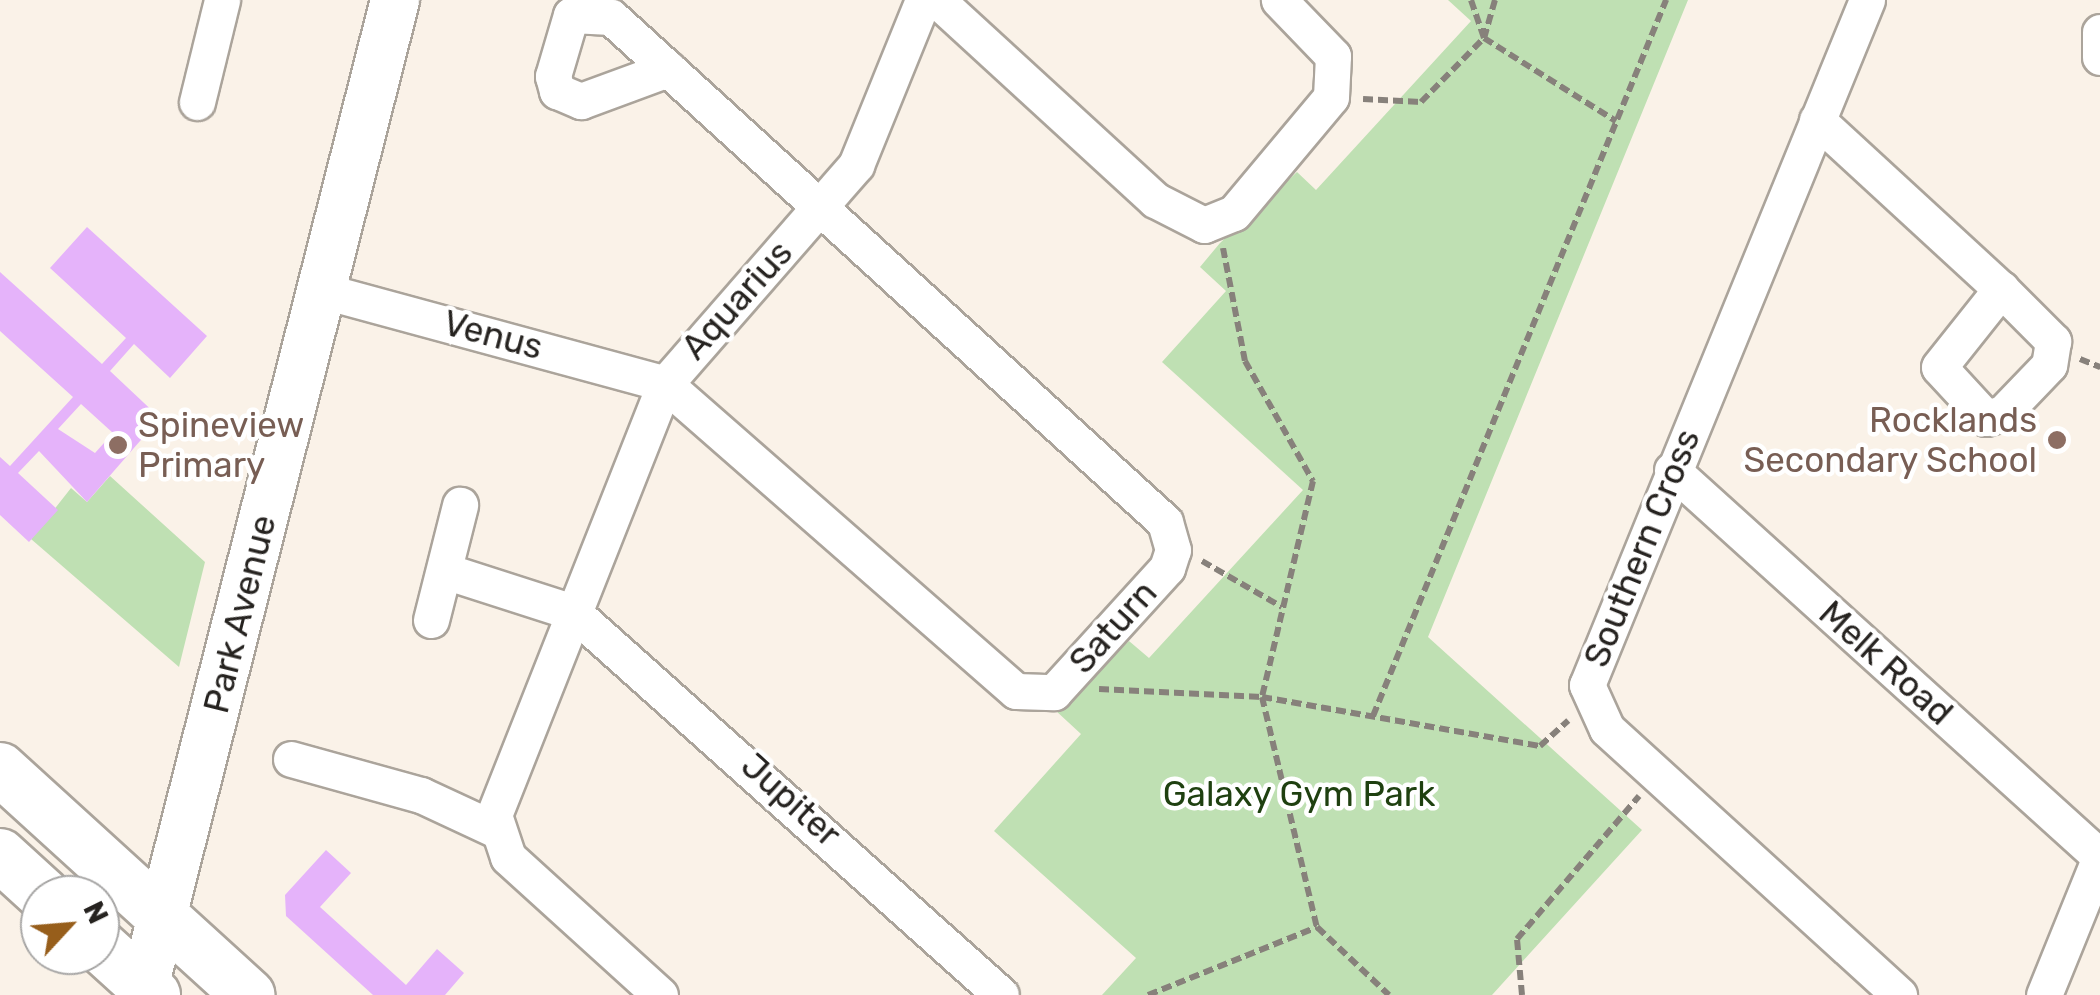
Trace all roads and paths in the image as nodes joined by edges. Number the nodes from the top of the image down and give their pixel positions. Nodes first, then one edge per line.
1 (222, 0) edge
2 (395, 0) edge
3 (923, 0) edge
4 (937, 0) edge
5 (1279, 0) edge
6 (1470, 0) edge
7 (1494, 0) edge
8 (1666, 0) edge
9 (1868, 0) edge
10 (2100, 32) edge
11 (1484, 38) junction
12 (2100, 57) edge
13 (668, 69) dead end
14 (1330, 97) junction
15 (197, 102) dead end
16 (1817, 120) junction
17 (1616, 121) junction
18 (822, 206) junction
19 (1218, 222) junction
20 (2001, 289) dead end
21 (320, 290) junction
22 (665, 384) junction
23 (1672, 470) junction
24 (460, 505) dead end
25 (1173, 550) junction
26 (445, 571) junction
27 (1283, 608) junction
28 (573, 612) junction
29 (431, 620) dead end
30 (1058, 687) junction
31 (1262, 696) junction
32 (1588, 704) junction
33 (1372, 716) junction
34 (291, 759) dead end
35 (0, 770) edge
36 (1658, 775) junction
37 (494, 829) junction
38 (0, 856) edge
39 (2100, 857) edge
40 (21, 875) edge
41 (163, 916) junction
42 (1318, 927) junction
43 (120, 966) edge
44 (147, 992) edge
45 (248, 995) edge
46 (660, 995) edge
47 (1002, 995) edge
48 (1148, 995) edge
49 (1389, 995) edge
50 (1522, 995) edge
51 (1900, 995) edge
52 (2044, 995) edge

1 - 15 street
2 - 21 street, Park Avenue
3 - 18 street, Aquarius
4 - 19 street
5 - 14 street
6 - 11 path
7 - 11 path
8 - 17 path
9 - 16 street, Southern Cross
10 - 12 street
11 - 14 path
11 - 17 path
13 - 18 street, Saturn
14 - 19 street
16 - 20 street
16 - 23 street, Southern Cross
17 - 33 path
18 - 22 street, Aquarius
18 - 25 street, Saturn
19 - 27 path
21 - 22 street, Venus
21 - 41 street, Park Avenue
22 - 28 street, Aquarius
22 - 30 street, Saturn
23 - 32 street, Southern Cross
23 - 39 street, Melk Road
24 - 26 street
25 - 27 path
25 - 30 street, Saturn
26 - 28 street
26 - 29 street
27 - 31 path
28 - 37 street, Aquarius
28 - 47 street, Jupiter
30 - 31 path
31 - 33 path
31 - 42 path
32 - 33 path
32 - 36 street, Southern Cross
34 - 37 street
35 - 41 main road
36 - 50 path
36 - 51 street, Southern Cross
37 - 46 street
38 - 40 main road
39 - 52 street
41 - 44 street, Park Avenue
41 - 45 main road
42 - 48 path
42 - 49 path
43 - 44 main road

